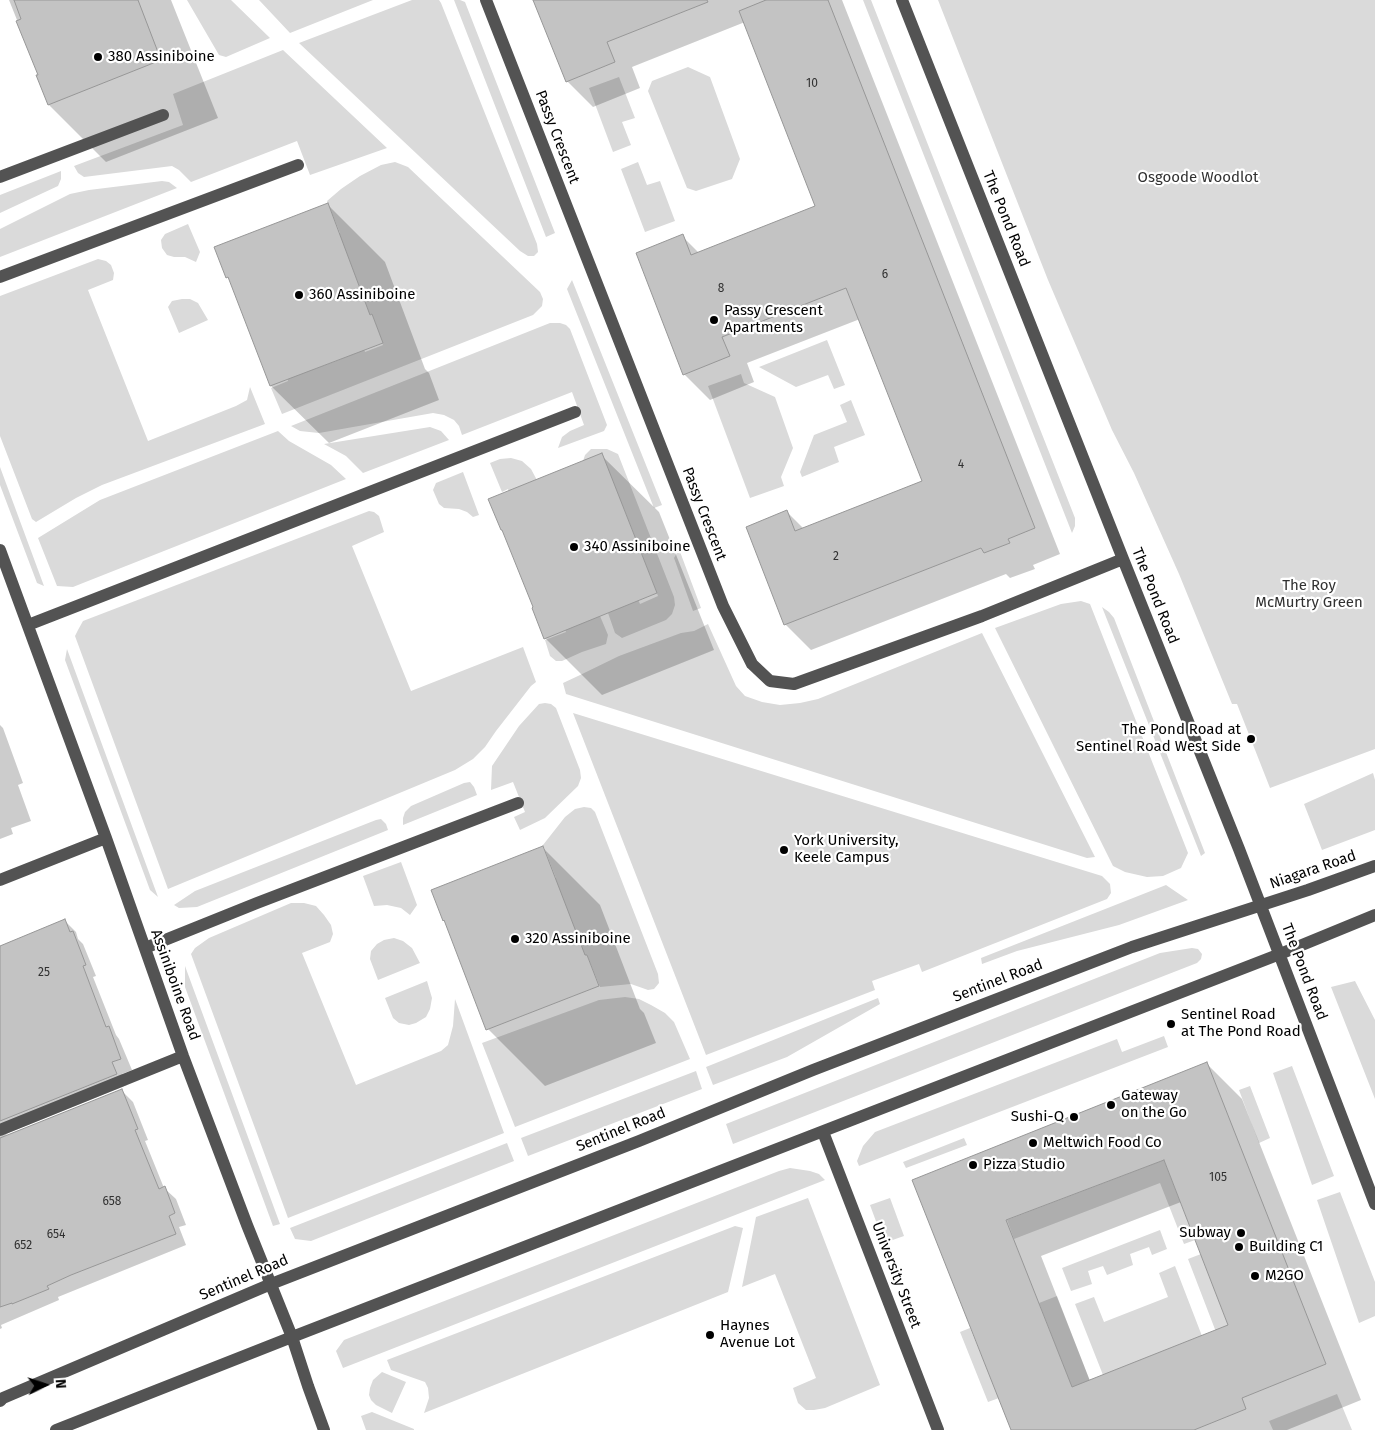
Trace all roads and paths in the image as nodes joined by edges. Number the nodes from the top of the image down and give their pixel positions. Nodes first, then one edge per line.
1 (486, 0) edge
2 (902, 0) edge
3 (163, 115) dead end
4 (298, 165) dead end
5 (0, 178) edge
6 (0, 277) edge
7 (575, 412) dead end
8 (0, 550) edge
9 (1123, 559) junction
10 (28, 625) junction
11 (518, 802) dead end
12 (106, 838) junction
13 (1375, 866) edge
14 (0, 880) edge
15 (1261, 905) junction
16 (1375, 915) edge
17 (145, 948) junction
18 (1280, 954) junction
19 (183, 1056) junction
20 (0, 1130) edge
21 (823, 1132) junction
22 (1375, 1204) edge
23 (271, 1284) junction
24 (292, 1337) junction
25 (0, 1401) edge
26 (56, 1430) edge
27 (324, 1430) edge
28 (938, 1430) edge

1 - 9 street, Passy Crescent
2 - 9 street, The Pond Road
3 - 5 street
4 - 6 street
7 - 10 street
8 - 10 street, Assiniboine Road
9 - 15 street, The Pond Road
10 - 12 street, Assiniboine Road
11 - 17 street
12 - 14 street
12 - 17 street, Assiniboine Road
13 - 15 street, Niagara Road
15 - 18 street, The Pond Road
15 - 23 street, Sentinel Road
16 - 18 street
17 - 19 street, Assiniboine Road
18 - 21 street
18 - 22 street, The Pond Road
19 - 20 street
19 - 23 street, Assiniboine Road
21 - 24 street
21 - 28 street, University Street
23 - 24 street, Assiniboine Road
23 - 25 street, Sentinel Road
24 - 26 street
24 - 27 street, Assiniboine Road

